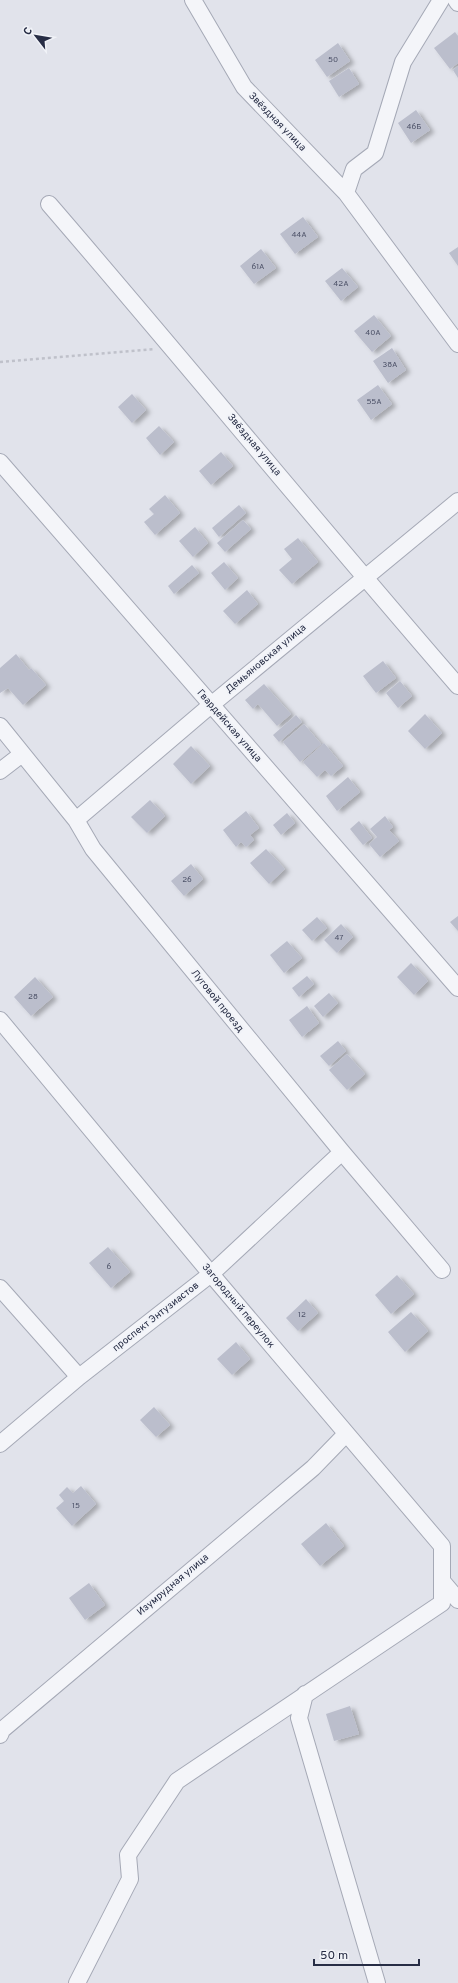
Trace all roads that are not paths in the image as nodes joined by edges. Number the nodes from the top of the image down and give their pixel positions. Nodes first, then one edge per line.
1 (193, 0) edge
2 (441, 0) edge
3 (456, 0) edge
4 (458, 3) edge
5 (346, 193) junction
6 (49, 204) dead end
7 (458, 344) edge
8 (0, 462) edge
9 (458, 501) edge
10 (364, 578) junction
11 (458, 686) edge
12 (211, 705) junction
13 (0, 726) edge
14 (22, 754) junction
15 (0, 771) edge
16 (76, 820) junction
17 (458, 988) edge
18 (0, 1020) edge
19 (342, 1152) junction
20 (442, 1270) dead end
21 (211, 1274) junction
22 (0, 1288) edge
23 (79, 1377) junction
24 (346, 1434) junction
25 (0, 1444) edge
26 (442, 1581) junction
27 (458, 1600) edge
28 (305, 1694) junction
29 (0, 1735) edge
30 (77, 1983) edge
31 (377, 1983) edge

1 - 5 street, Звёздная улица
2 - 5 street
3 - 4 street
5 - 7 street, Звёздная улица
6 - 10 street, Звёздная улица
8 - 12 street, Гвардейская улица
9 - 10 street, Демьяновская улица
10 - 11 street, Звёздная улица
10 - 12 street, Демьяновская улица
12 - 16 street, Демьяновская улица
12 - 17 street, Гвардейская улица
13 - 14 street, Луговой проезд
14 - 15 street
14 - 16 street, Луговой проезд
16 - 19 street, Луговой проезд
18 - 21 street, Загородный переулок
19 - 20 street, Луговой проезд
19 - 21 street, проспект Энтузиастов
21 - 23 street, проспект Энтузиастов
21 - 24 street, Загородный переулок
22 - 23 street
23 - 25 street, проспект Энтузиастов
24 - 26 street, Загородный переулок
24 - 29 street, Изумрудная улица
26 - 27 street
26 - 28 street, Загородный переулок
28 - 30 street
28 - 31 street

